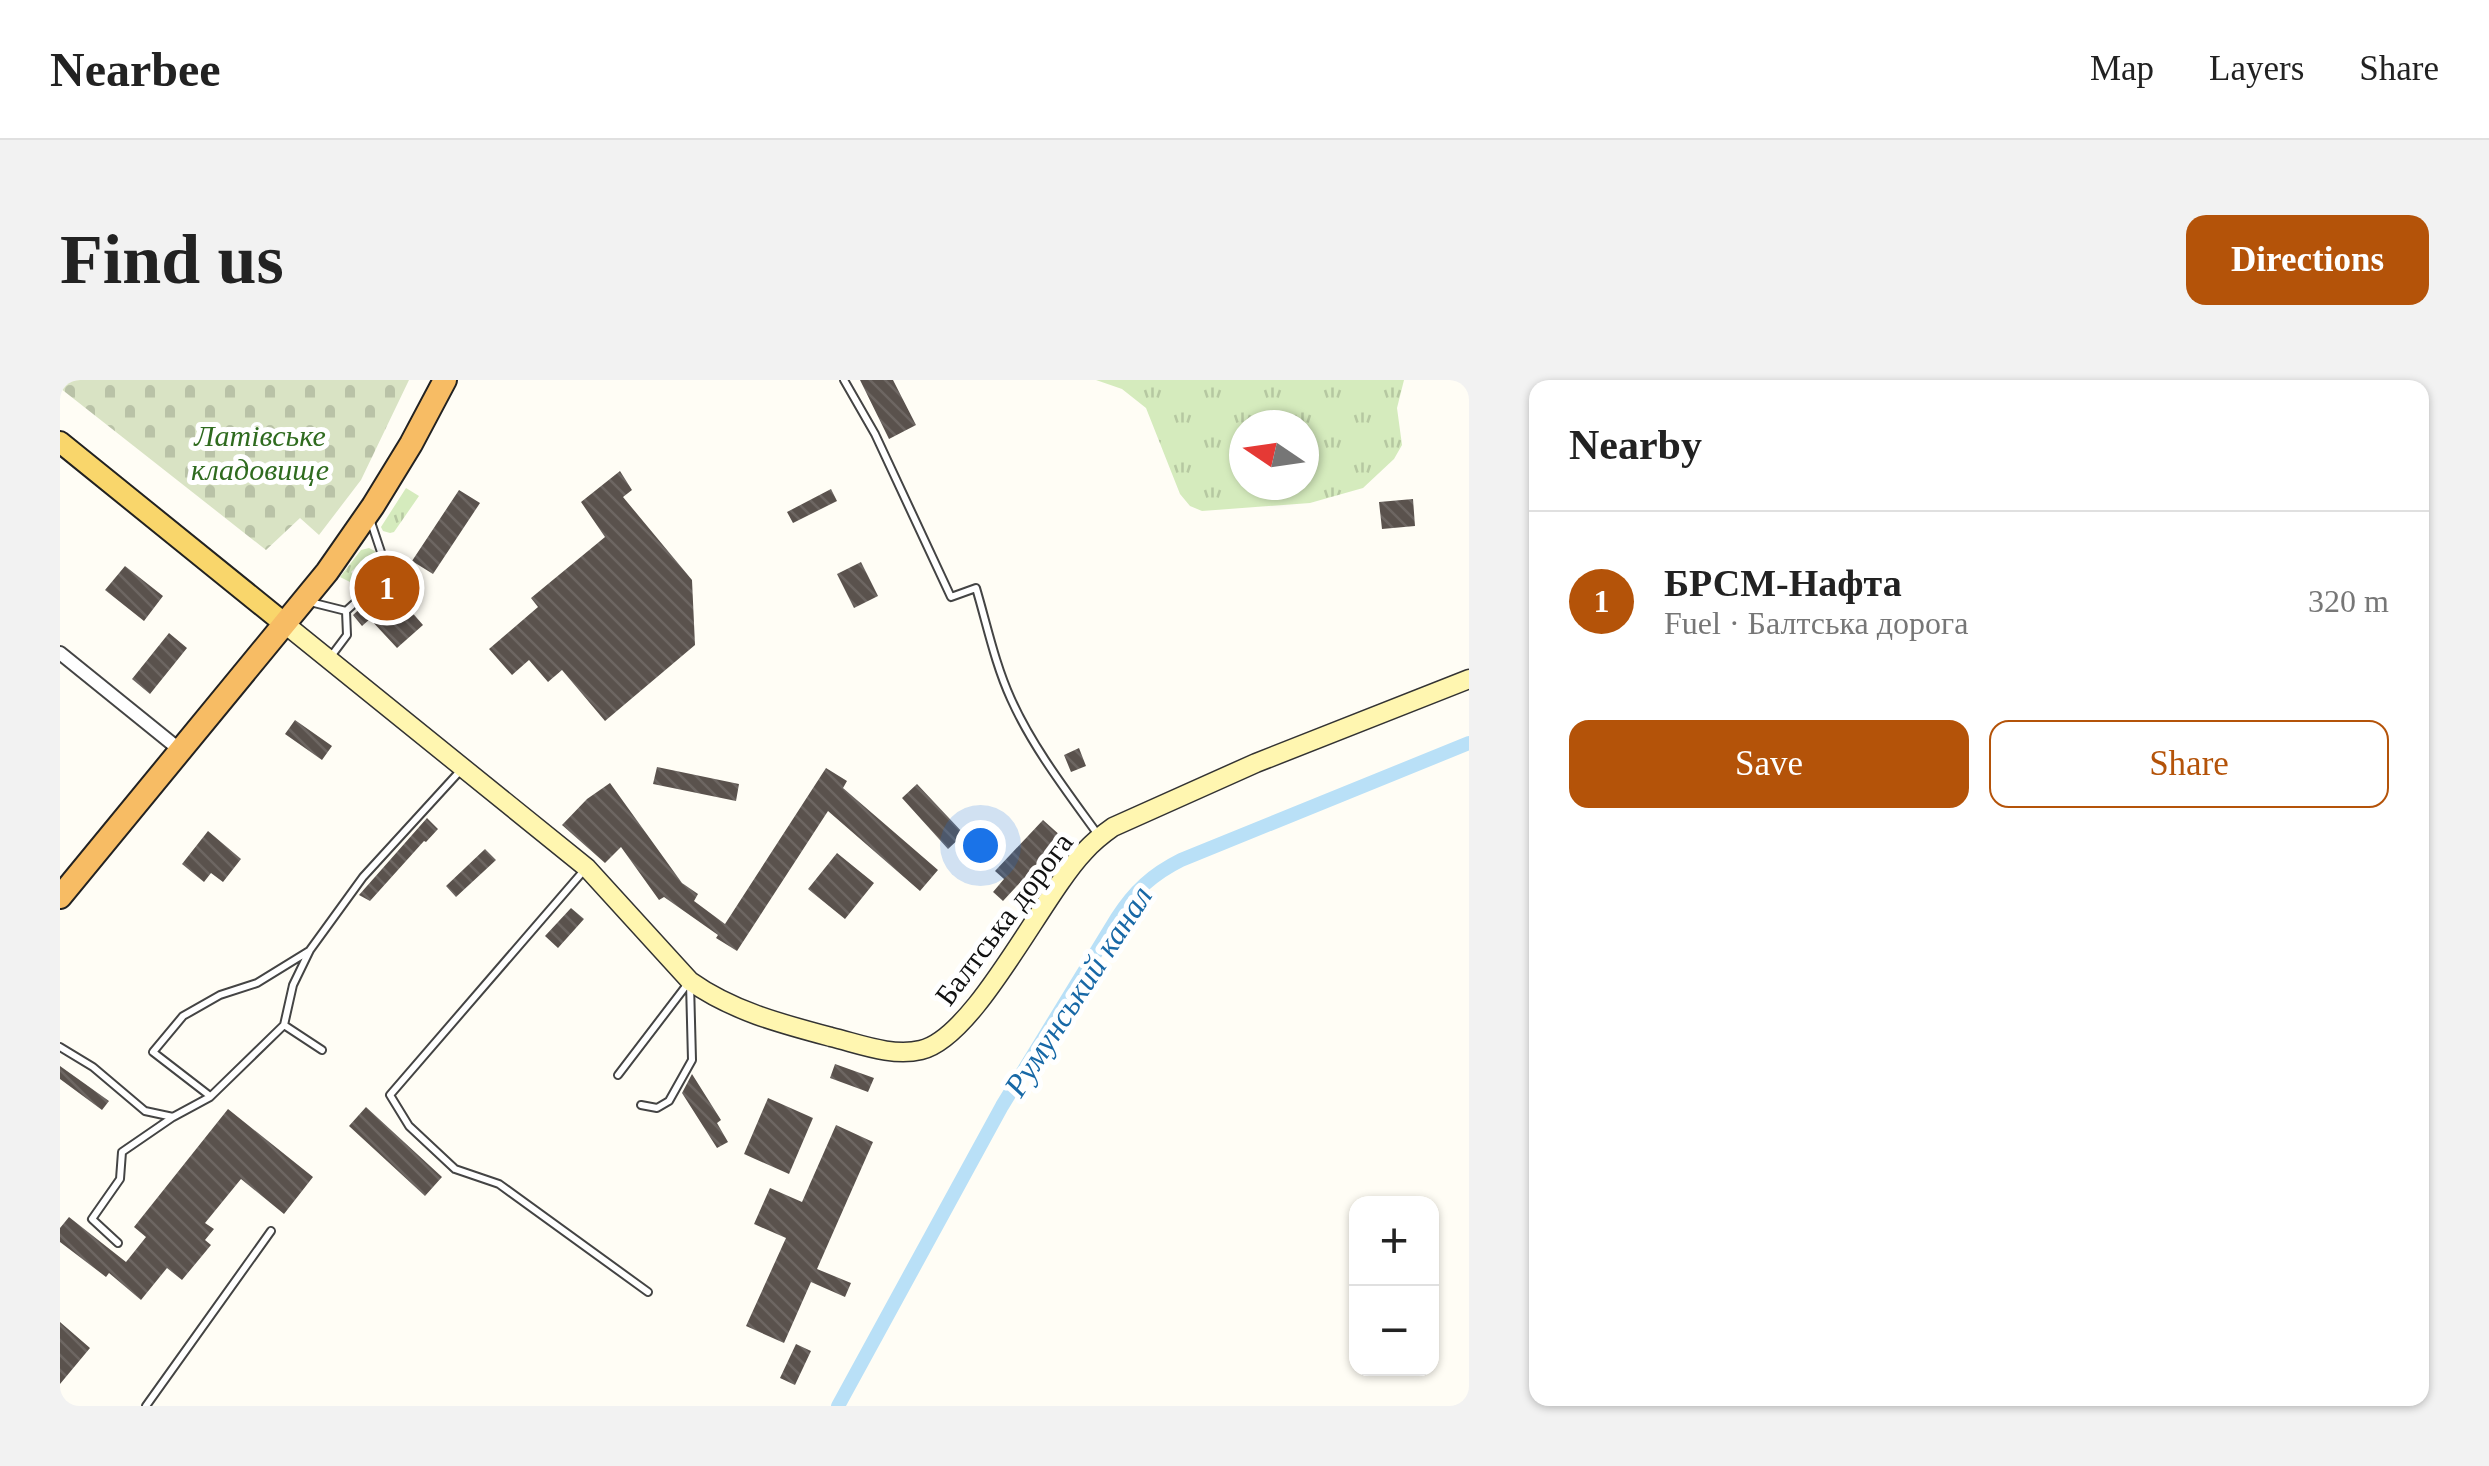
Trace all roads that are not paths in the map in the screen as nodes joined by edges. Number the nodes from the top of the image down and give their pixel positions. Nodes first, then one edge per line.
1 (445, 380) edge
2 (844, 380) edge
3 (60, 442) edge
4 (368, 513) junction
5 (304, 601) junction
6 (346, 611) junction
7 (284, 624) junction
8 (60, 653) edge
9 (328, 660) junction
10 (1469, 680) edge
11 (180, 750) junction
12 (463, 768) junction
13 (1099, 837) junction
14 (586, 868) junction
15 (60, 897) edge
16 (310, 950) junction
17 (690, 981) junction
18 (284, 1025) junction
19 (60, 1047) edge
20 (322, 1050) dead end
21 (618, 1075) dead end
22 (210, 1097) junction
23 (642, 1105) dead end
24 (173, 1117) junction
25 (272, 1231) dead end
26 (118, 1243) dead end
27 (648, 1292) dead end
28 (146, 1406) edge

1 - 4 highway
2 - 13 lane
3 - 7 main road
4 - 5 highway
4 - 6 lane
5 - 6 lane
5 - 7 highway
6 - 9 lane
7 - 9 main road, Балтська дорога
7 - 11 highway
8 - 11 street
9 - 12 main road, Балтська дорога
10 - 13 main road, Балтська дорога
11 - 15 highway
12 - 14 main road, Балтська дорога
12 - 16 lane
13 - 17 main road, Балтська дорога
14 - 17 main road, Балтська дорога
14 - 27 lane
16 - 18 lane
16 - 22 lane
17 - 21 lane
17 - 23 lane
18 - 20 lane
18 - 22 lane
19 - 24 lane
22 - 24 lane
24 - 26 lane
25 - 28 lane

